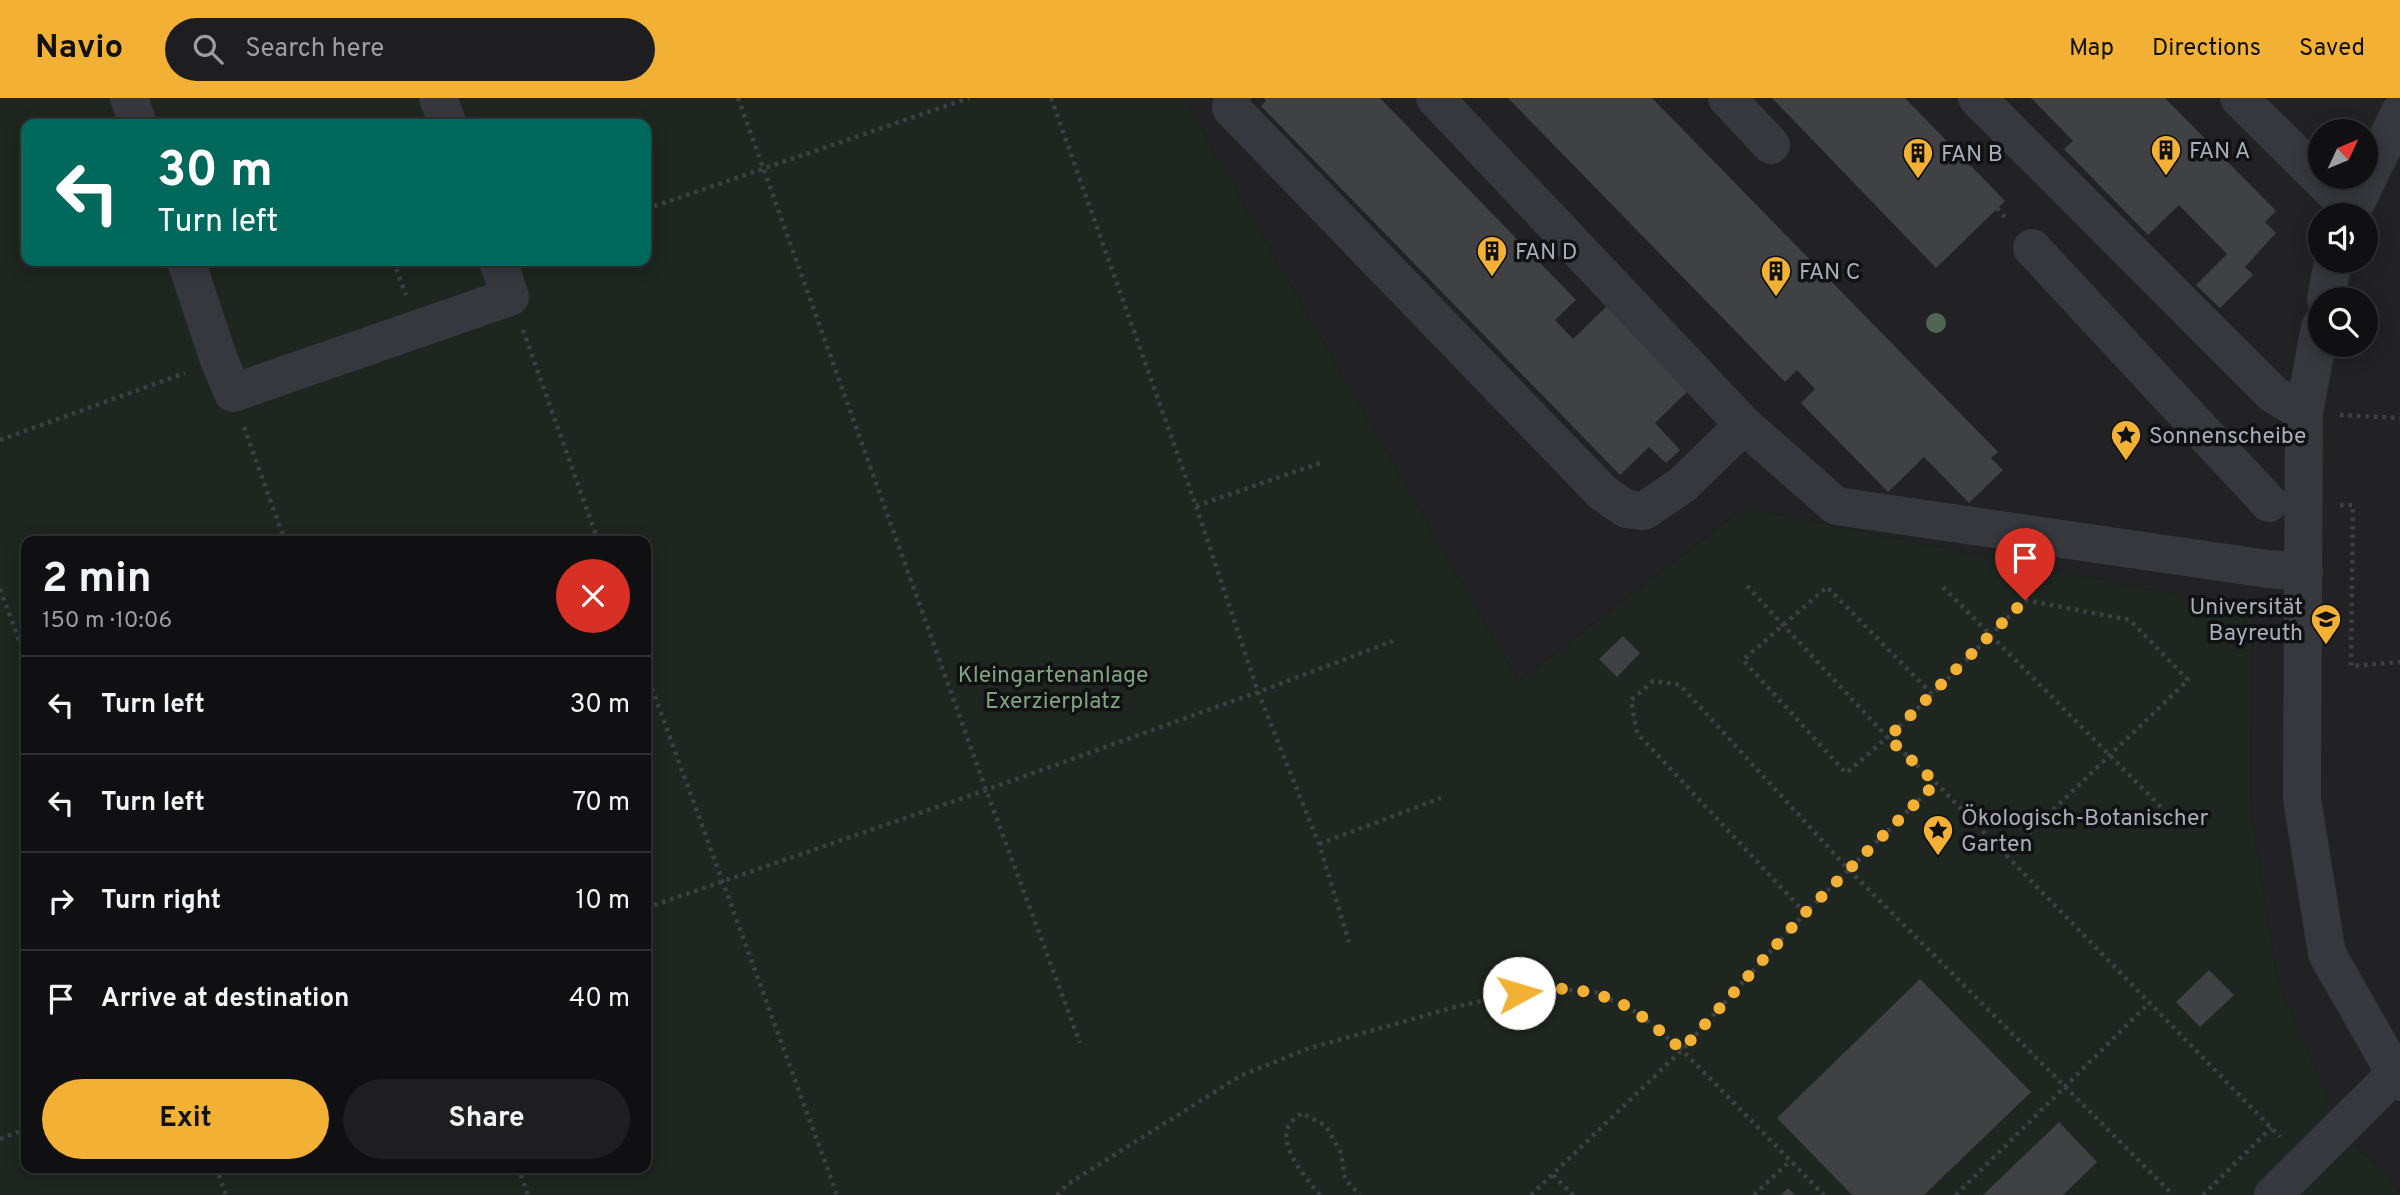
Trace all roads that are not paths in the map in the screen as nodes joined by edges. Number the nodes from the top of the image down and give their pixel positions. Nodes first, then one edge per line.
1 (129, 98) edge
2 (438, 98) edge
3 (1232, 98) edge
4 (1435, 98) edge
5 (1727, 98) edge
6 (1977, 98) edge
7 (2239, 98) edge
8 (2400, 113) edge
9 (136, 119) edge
10 (446, 119) edge
11 (1771, 145) dead end
12 (2341, 203) edge
13 (2356, 203) edge
14 (2032, 248) dead end
15 (188, 266) edge
16 (500, 266) edge
17 (2314, 357) edge
18 (2304, 413) junction
19 (1744, 425) junction
20 (2287, 503) junction
21 (2304, 572) junction
22 (2397, 1078) edge
23 (2273, 1195) edge

1 - 9 street
2 - 10 street
3 - 19 street
4 - 19 street
5 - 11 street
6 - 18 street
7 - 12 street
8 - 13 street
14 - 20 street
15 - 16 street
17 - 18 street
18 - 20 street
19 - 21 street
20 - 21 street
21 - 22 street
22 - 23 street

